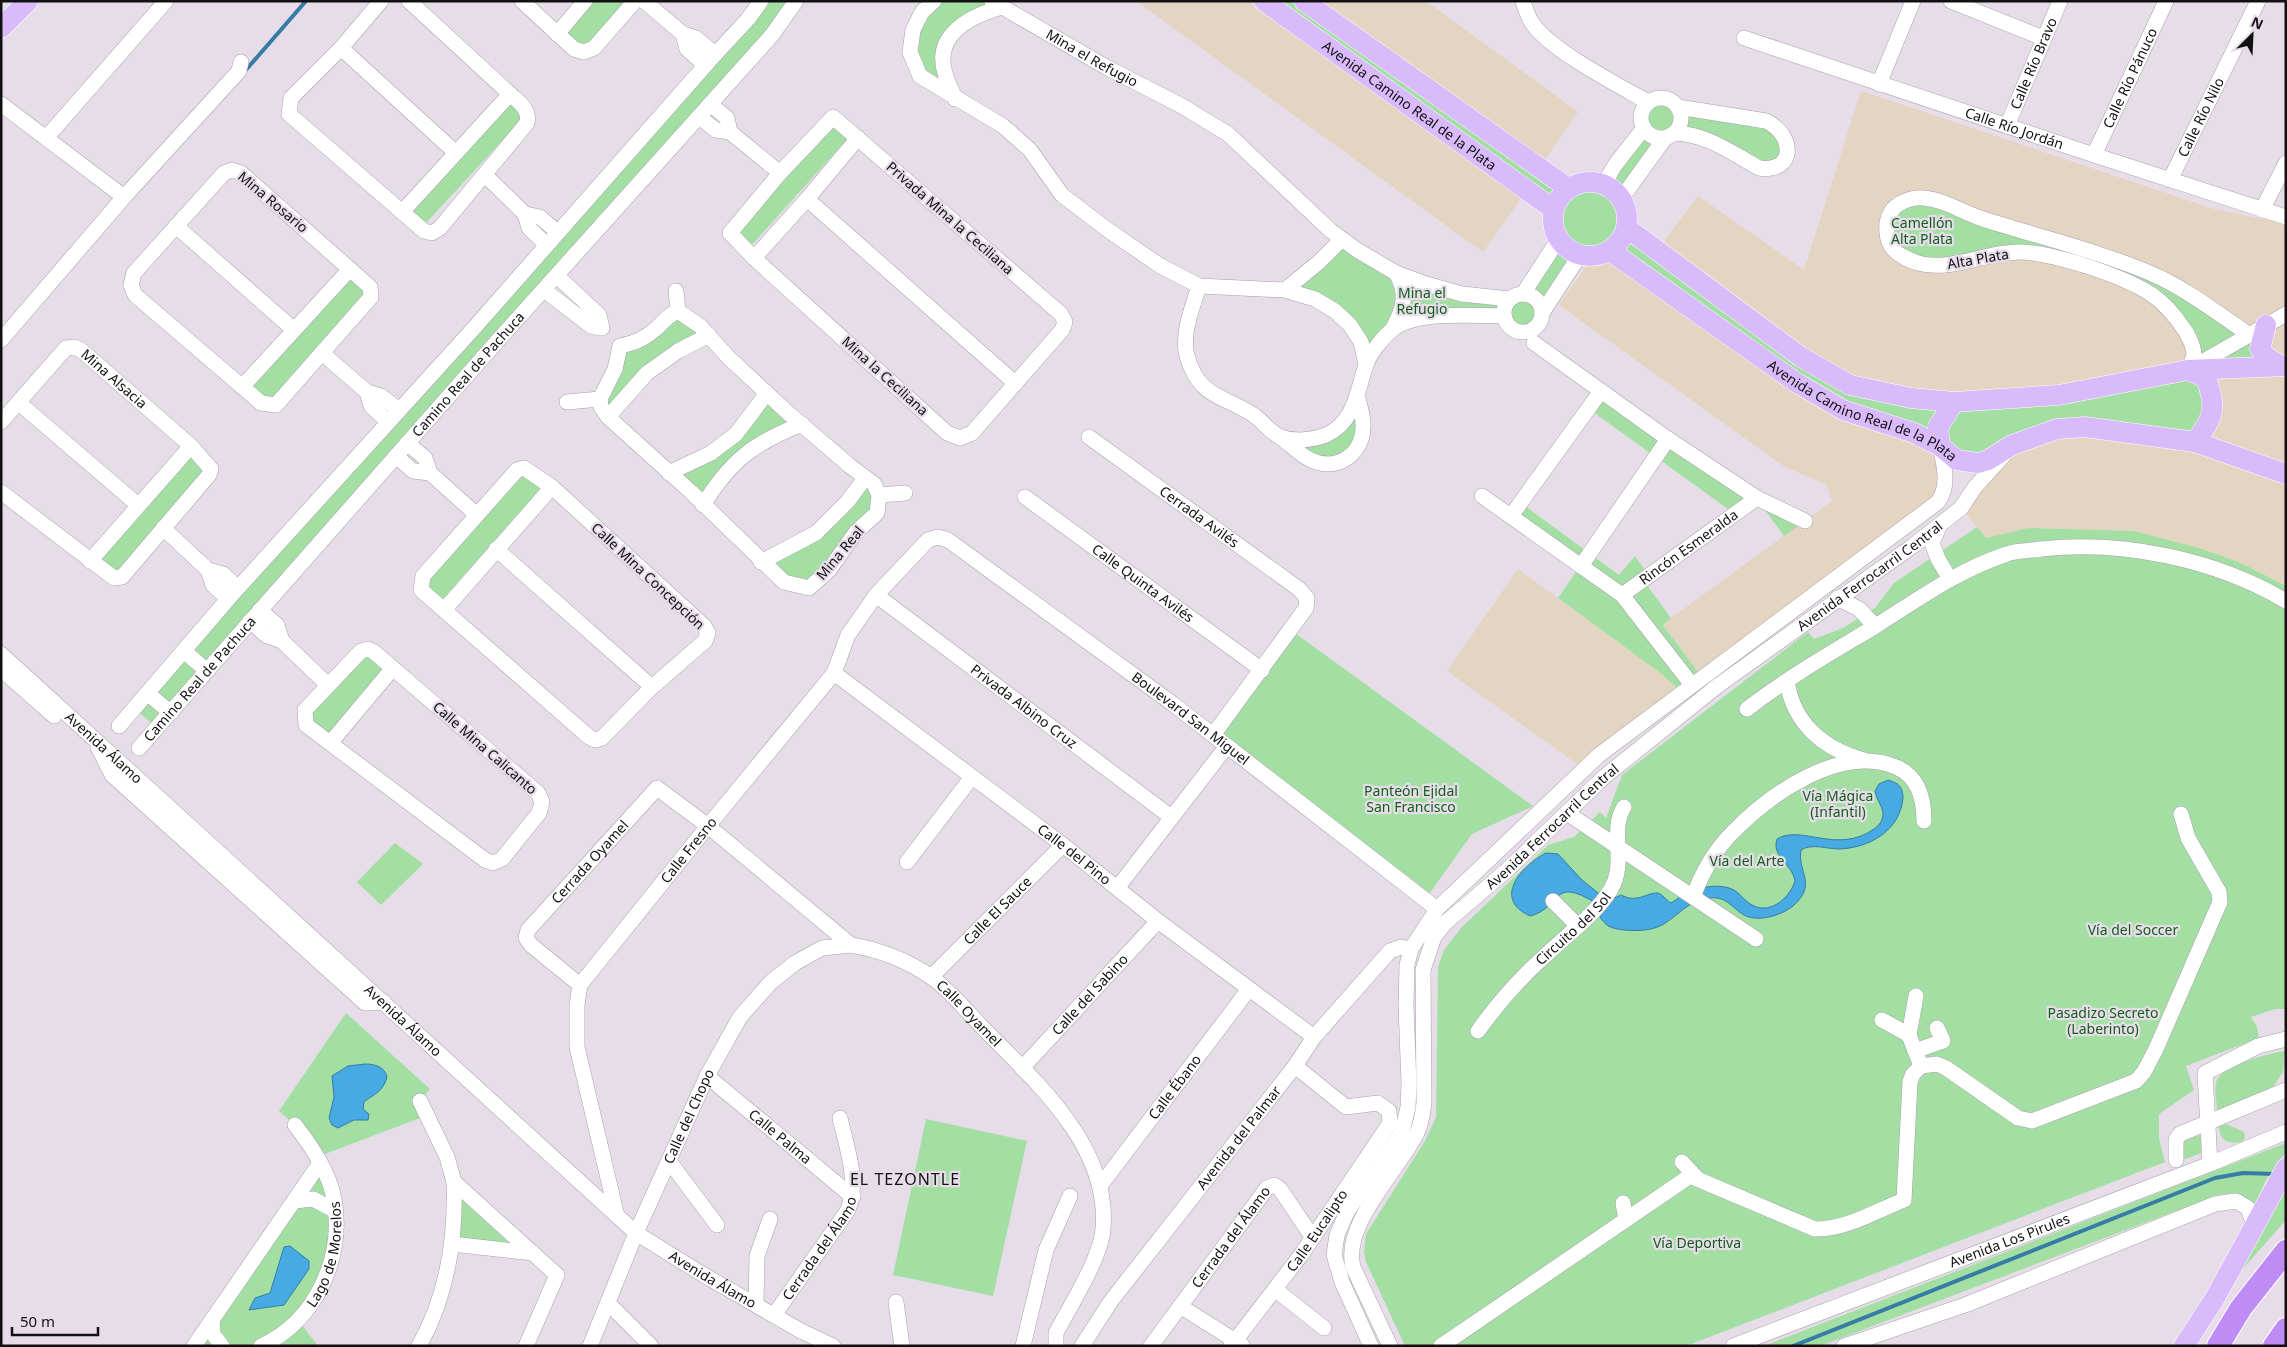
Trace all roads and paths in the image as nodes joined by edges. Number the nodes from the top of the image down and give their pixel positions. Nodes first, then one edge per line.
1 (28, 1) edge
2 (166, 1) edge
3 (381, 1) edge
4 (409, 1) edge
5 (522, 1) edge
6 (585, 1) edge
7 (635, 1) edge
8 (644, 1) edge
9 (761, 1) edge
10 (796, 1) edge
11 (934, 1) edge
12 (1264, 1) edge
13 (1304, 1) edge
14 (1523, 1) edge
15 (1913, 1) edge
16 (1952, 1) edge
17 (2060, 1) edge
18 (2166, 1) edge
19 (2258, 1) edge
20 (998, 4) edge
21 (1, 28) edge
22 (558, 34) junction
23 (1744, 38) dead end
24 (2043, 38) junction
25 (341, 48) junction
26 (710, 60) junction
27 (241, 62) dead end
28 (1879, 84) junction
29 (510, 94) junction
30 (955, 99) junction
31 (1648, 102) junction
32 (1, 104) edge
33 (710, 104) junction
34 (1678, 107) junction
35 (698, 117) junction
36 (833, 117) joint
37 (2007, 126) junction
38 (1644, 128) junction
39 (730, 132) junction
40 (1670, 136) junction
41 (46, 138) junction
42 (858, 138) junction
43 (455, 152) junction
44 (2094, 155) junction
45 (2286, 163) edge
46 (780, 173) junction
47 (485, 175) junction
48 (2170, 180) junction
49 (1604, 184) junction
50 (1568, 188) junction
51 (124, 197) junction
52 (807, 199) junction
53 (1621, 199) junction
54 (1553, 209) junction
55 (2262, 210) junction
56 (402, 211) junction
57 (525, 214) junction
58 (2286, 216) edge
59 (176, 226) junction
60 (2007, 227) junction
61 (1626, 228) junction
62 (557, 232) junction
63 (1342, 239) junction
64 (1558, 240) junction
65 (547, 245) junction
66 (1610, 251) junction
67 (2004, 253) junction
68 (1580, 256) junction
69 (754, 258) junction
70 (350, 268) junction
71 (1396, 273) junction
72 (557, 276) junction
73 (1199, 286) junction
74 (544, 290) junction
75 (1285, 290) junction
76 (676, 291) dead end
77 (2189, 294) junction
78 (1517, 297) junction
79 (678, 312) junction
80 (1542, 313) junction
81 (2173, 313) junction
82 (2286, 314) edge
83 (1504, 316) junction
84 (1065, 322) joint
85 (2266, 325) junction
86 (474, 328) junction
87 (602, 328) junction
88 (1394, 328) junction
89 (293, 329) junction
90 (2248, 334) junction
91 (708, 335) junction
92 (1, 340) edge
93 (1534, 343) dead end
94 (493, 346) junction
95 (620, 346) junction
96 (322, 353) junction
97 (1366, 364) junction
98 (2283, 366) edge
99 (2188, 370) junction
100 (1015, 383) junction
101 (242, 387) junction
102 (1601, 391) junction
103 (767, 393) junction
104 (1358, 398) junction
105 (600, 399) junction
106 (567, 402) dead end
107 (1954, 402) junction
108 (19, 403) junction
109 (393, 416) junction
110 (608, 417) junction
111 (1, 422) edge
112 (802, 424) junction
113 (1089, 437) dead end
114 (1280, 437) junction
115 (1668, 439) junction
116 (2195, 442) junction
117 (407, 443) junction
118 (191, 446) junction
119 (1940, 446) junction
120 (2012, 446) junction
121 (396, 456) junction
122 (430, 473) junction
123 (669, 473) junction
124 (2286, 474) edge
125 (866, 478) junction
126 (552, 487) junction
127 (1, 492) edge
128 (905, 493) dead end
129 (879, 495) junction
130 (1482, 496) dead end
131 (1024, 497) dead end
132 (1757, 498) junction
133 (703, 504) junction
134 (138, 505) junction
135 (314, 506) junction
136 (477, 515) junction
137 (1511, 516) junction
138 (1805, 521) dead end
139 (335, 525) junction
140 (1940, 525) junction
141 (163, 528) junction
142 (938, 537) joint
143 (496, 549) junction
144 (90, 561) junction
145 (761, 562) junction
146 (1580, 566) junction
147 (1950, 579) junction
148 (233, 594) junction
149 (876, 595) junction
150 (1622, 595) junction
151 (1837, 598) junction
152 (2286, 601) edge
153 (445, 609) junction
154 (255, 615) junction
155 (1875, 626) junction
156 (184, 651) junction
157 (1, 654) edge
158 (393, 668) junction
159 (1, 669) edge
160 (1262, 670) junction
161 (206, 671) junction
162 (834, 673) junction
163 (1787, 681) junction
164 (1692, 684) junction
165 (328, 685) junction
166 (652, 688) junction
167 (147, 693) junction
168 (1747, 709) dead end
169 (171, 712) junction
170 (119, 726) dead end
171 (1213, 735) junction
172 (94, 738) junction
173 (331, 742) junction
174 (1227, 746) junction
175 (139, 748) dead end
176 (1859, 759) junction
177 (972, 777) junction
178 (657, 788) joint
179 (1624, 807) dead end
180 (1567, 813) junction
181 (2181, 814) dead end
182 (1171, 817) junction
183 (1924, 821) dead end
184 (708, 826) junction
185 (1063, 845) junction
186 (1619, 848) junction
187 (907, 862) dead end
188 (1118, 887) junction
189 (1693, 897) junction
190 (1553, 901) dead end
191 (1438, 909) junction
192 (1158, 920) junction
193 (1578, 926) junction
194 (1756, 939) dead end
195 (851, 945) junction
196 (1411, 949) junction
197 (932, 977) junction
198 (580, 985) junction
199 (1249, 989) junction
200 (1916, 996) dead end
201 (1882, 1020) dead end
202 (1406, 1024) junction
203 (1423, 1024) junction
204 (1937, 1028) dead end
205 (1478, 1031) dead end
206 (1909, 1036) junction
207 (1314, 1037) junction
208 (2286, 1039) edge
209 (1918, 1058) junction
210 (1295, 1066) junction
211 (1022, 1068) junction
212 (707, 1076) junction
213 (2286, 1090) edge
214 (420, 1101) dead end
215 (840, 1118) dead end
216 (2209, 1122) junction
217 (295, 1125) dead end
218 (2286, 1132) edge
219 (2176, 1160) dead end
220 (669, 1161) junction
221 (1682, 1162) dead end
222 (320, 1164) junction
223 (2210, 1164) junction
224 (2282, 1174) edge
225 (1696, 1177) junction
226 (454, 1182) junction
227 (1100, 1186) junction
228 (1070, 1196) dead end
229 (853, 1197) junction
230 (294, 1201) junction
231 (1623, 1203) dead end
232 (334, 1210) junction
233 (616, 1212) junction
234 (770, 1219) dead end
235 (1626, 1220) junction
236 (717, 1225) dead end
237 (2254, 1226) junction
238 (636, 1233) junction
239 (1313, 1238) junction
240 (452, 1244) junction
241 (2286, 1251) edge
242 (534, 1254) junction
243 (1276, 1290) junction
244 (896, 1302) dead end
245 (608, 1303) junction
246 (756, 1304) junction
247 (1180, 1306) junction
248 (774, 1315) junction
249 (212, 1319) junction
250 (1324, 1328) dead end
251 (2286, 1329) edge
252 (801, 1330) junction
253 (286, 1340) edge
254 (2213, 1342) edge
255 (1236, 1344) edge
256 (194, 1346) edge
257 (222, 1346) edge
258 (260, 1346) edge
259 (419, 1346) edge
260 (526, 1346) edge
261 (590, 1346) edge
262 (650, 1346) edge
263 (812, 1346) edge
264 (833, 1346) edge
265 (902, 1346) edge
266 (1023, 1346) edge
267 (1056, 1346) edge
268 (1082, 1346) edge
269 (1151, 1346) edge
270 (1371, 1346) edge
271 (1390, 1346) edge
272 (1442, 1346) edge
273 (1733, 1346) edge
274 (1844, 1346) edge
275 (2184, 1346) edge
276 (2274, 1346) edge

1 - 21 main road
2 - 41 street
3 - 25 street
4 - 29 street
5 - 22 street
6 - 22 street
7 - 22 street
8 - 26 street
9 - 26 street, Camino Real de Pachuca
10 - 33 street, Camino Real de Pachuca
11 - 30 street
12 - 54 main road, Avenida Camino Real de la Plata
13 - 50 main road, Avenida Camino Real de la Plata
14 - 31 street
15 - 28 street
16 - 24 street
17 - 24 street, Calle Río Bravo
18 - 44 street, Calle Río Pánuco
19 - 48 street, Calle Río Nilo
20 - 30 street, Mina el Refugio
20 - 63 street, Mina el Refugio
23 - 28 street, Calle Río Jordán
24 - 37 street, Calle Río Bravo
25 - 43 street
25 - 56 street
26 - 62 street, Camino Real de Pachuca
27 - 51 street
28 - 37 street, Calle Río Jordán
29 - 43 street
29 - 47 street
30 - 73 street
31 - 34 street
31 - 38 street
32 - 41 street
33 - 35 street, Camino Real de Pachuca
33 - 39 street
34 - 40 street
34 - 40 street
35 - 39 street
35 - 72 street, Camino Real de Pachuca
36 - 42 street, Privada Mina la Ceciliana
36 - 46 street, Mina la Ceciliana
37 - 44 street, Calle Río Jordán
38 - 40 street
38 - 49 street
39 - 46 street
40 - 53 street
41 - 51 street
42 - 52 street
42 - 84 street, Privada Mina la Ceciliana
43 - 56 street
44 - 48 street, Calle Río Jordán
45 - 55 street
46 - 69 street, Mina la Ceciliana
47 - 56 street
47 - 57 street
48 - 55 street, Calle Río Jordán
49 - 50 main road
49 - 53 main road
50 - 54 main road
51 - 92 street
52 - 69 street
52 - 100 street
53 - 61 main road
54 - 64 main road
55 - 58 street, Calle Río Jordán
57 - 62 street
57 - 65 street
59 - 70 street, Mina Rosario
59 - 89 street
59 - 101 street, Mina Rosario
60 - 67 street
60 - 67 street, Alta Plata
60 - 77 street, Alta Plata
61 - 66 main road
61 - 107 main road, Avenida Camino Real de la Plata
62 - 65 street, Camino Real de Pachuca
63 - 71 street, Mina el Refugio
63 - 75 street
64 - 68 main road
64 - 78 street
65 - 86 street, Camino Real de Pachuca
66 - 68 main road
66 - 119 main road, Avenida Camino Real de la Plata
67 - 81 street, Alta Plata
68 - 80 street
69 - 100 street, Mina la Ceciliana
70 - 89 street
70 - 96 street, Mina Rosario
71 - 78 street, Mina el Refugio
71 - 88 street
72 - 74 street, Camino Real de Pachuca
72 - 87 street
73 - 75 street
73 - 114 street
74 - 87 street
74 - 94 street, Camino Real de Pachuca
75 - 97 street
76 - 79 street
77 - 81 street
77 - 90 street, Alta Plata
78 - 80 street
78 - 83 street
79 - 91 street
79 - 95 street
80 - 83 street
81 - 99 street, Alta Plata
82 - 85 street
83 - 88 street
84 - 100 street, Mina la Ceciliana
85 - 90 street
85 - 98 main road
86 - 94 street
86 - 109 street, Camino Real de Pachuca
87 - 95 street
88 - 97 street
89 - 101 street
90 - 99 street
91 - 103 street
91 - 110 street
93 - 102 street, Rincón Esmeralda
94 - 117 street, Camino Real de Pachuca
95 - 105 street
96 - 101 street, Mina Rosario
96 - 109 street
97 - 104 street
98 - 99 main road, Avenida Camino Real de la Plata
99 - 107 main road, Avenida Camino Real de la Plata
99 - 116 main road
102 - 115 street, Rincón Esmeralda
102 - 137 street
103 - 112 street
103 - 123 street
104 - 114 street
104 - 114 street
105 - 106 street
105 - 110 street, Mina Real
107 - 119 main road
108 - 111 street, Mina Alsacia
108 - 118 street, Mina Alsacia
108 - 134 street
109 - 135 street, Camino Real de Pachuca
110 - 123 street, Mina Real
112 - 125 street
112 - 133 street
113 - 160 street, Cerrada Avilés
115 - 132 street, Rincón Esmeralda
115 - 146 street
116 - 120 main road, Avenida Camino Real de la Plata
116 - 124 main road, Avenida Camino Real de la Plata
117 - 121 street, Camino Real de Pachuca
117 - 122 street
118 - 134 street
118 - 141 street, Mina Alsacia
119 - 120 main road, Avenida Camino Real de la Plata
119 - 164 street, Avenida Ferrocarril Central
120 - 140 street, Avenida Ferrocarril Central
121 - 122 street
121 - 139 street, Camino Real de Pachuca
122 - 136 street
123 - 133 street, Mina Real
125 - 129 street
125 - 145 street, Mina Real
126 - 136 street, Calle Mina Concepción
126 - 143 street
126 - 166 street, Calle Mina Concepción
127 - 144 street, Mina Alsacia
128 - 129 street
129 - 145 street, Mina Real
130 - 137 street
131 - 160 street, Calle Quinta Avilés
132 - 138 street, Rincón Esmeralda
132 - 150 street, Rincón Esmeralda
133 - 145 street, Mina Real
134 - 144 street
135 - 139 street
135 - 148 street, Camino Real de Pachuca
136 - 153 street, Calle Mina Concepción
137 - 146 street
139 - 154 street, Camino Real de Pachuca
140 - 147 street
140 - 151 street, Avenida Ferrocarril Central
141 - 144 street, Mina Alsacia
141 - 148 street
142 - 149 street, Calle Fresno
142 - 171 street, Boulevard San Miguel
143 - 153 street
143 - 166 street
146 - 150 street
147 - 152 street
147 - 155 street
148 - 156 street, Camino Real de Pachuca
149 - 162 street, Calle Fresno
149 - 182 street, Privada Albino Cruz
150 - 164 street
151 - 155 street
151 - 180 street, Avenida Ferrocarril Central
153 - 166 street, Calle Mina Concepción
154 - 161 street, Camino Real de Pachuca
154 - 165 street
155 - 163 street
156 - 161 street
156 - 167 street, Camino Real de Pachuca
157 - 172 street, Avenida Álamo
158 - 165 street, Calle Mina Calicanto
158 - 173 street
158 - 173 street, Calle Mina Calicanto
159 - 172 street
160 - 171 street
161 - 169 street, Camino Real de Pachuca
162 - 177 street, Calle del Pino
162 - 184 street, Calle Fresno
163 - 168 street
163 - 176 street
164 - 191 street, Avenida Ferrocarril Central
165 - 173 street, Calle Mina Calicanto
167 - 169 street
167 - 170 street, Camino Real de Pachuca
169 - 175 street, Camino Real de Pachuca
171 - 174 street, Boulevard San Miguel
172 - 233 street, Avenida Álamo
174 - 182 street
174 - 191 street, Boulevard San Miguel
176 - 183 street
176 - 189 street
177 - 185 street, Calle del Pino
177 - 187 street
178 - 184 street, Calle Oyamel
178 - 198 street, Cerrada Oyamel
179 - 186 street, Circuito del Sol
180 - 186 street
180 - 203 street, Avenida Ferrocarril Central
181 - 209 street
182 - 188 street
184 - 195 street, Calle Oyamel
184 - 198 street, Calle Fresno
185 - 188 street, Calle del Pino
185 - 197 street, Calle El Sauce
186 - 189 street
186 - 193 street, Circuito del Sol
188 - 192 street, Calle del Pino
189 - 194 street
190 - 193 street
191 - 196 street, Avenida Ferrocarril Central
192 - 199 street, Calle del Pino
192 - 211 street, Calle del Sabino
193 - 205 street, Circuito del Sol
195 - 197 street, Calle Oyamel
195 - 212 street, Calle del Chopo
196 - 202 street, Avenida Ferrocarril Central
196 - 207 street, Avenida del Palmar
197 - 211 street, Calle Oyamel
198 - 233 street
199 - 207 street, Calle del Pino
199 - 227 street, Calle Ébano
200 - 206 street
201 - 206 street
202 - 203 street
202 - 270 street, Avenida Ferrocarril Central
203 - 271 street, Avenida Ferrocarril Central
204 - 209 street
206 - 209 street
207 - 210 street, Avenida del Palmar
208 - 216 street
209 - 225 street
210 - 239 street, Calle Eucalipto
210 - 268 street, Avenida del Palmar
211 - 227 street, Calle Oyamel
212 - 220 street, Calle del Chopo
212 - 229 street, Calle Palma
213 - 216 street
214 - 226 street
215 - 229 street, Cerrada del Álamo
216 - 219 street
216 - 223 street
217 - 222 street, Lago de Morelos
218 - 223 street, Avenida Los Pirules
220 - 236 street
220 - 238 street, Calle del Chopo
221 - 225 street
222 - 230 street
222 - 232 street, Lago de Morelos
223 - 273 street, Avenida Los Pirules
224 - 237 main road
225 - 235 street
226 - 240 street
226 - 242 street
227 - 267 street, Calle Oyamel
228 - 266 street
229 - 248 street, Cerrada del Álamo
230 - 232 street
230 - 249 street
231 - 235 street
232 - 253 street, Lago de Morelos
233 - 238 street, Avenida Álamo
234 - 246 street
235 - 272 street
237 - 274 street
237 - 275 main road
238 - 245 street, Calle del Chopo
238 - 246 street, Avenida Álamo
239 - 243 street, Calle Eucalipto
239 - 247 street, Cerrada del Álamo
240 - 242 street
240 - 259 street
241 - 254 highway
242 - 260 street
243 - 250 street
243 - 255 street, Calle Eucalipto
244 - 265 street
245 - 261 street, Calle del Chopo
245 - 262 street
246 - 248 street, Avenida Álamo
247 - 255 street
247 - 269 street, Cerrada del Álamo
248 - 252 street, Avenida Álamo
249 - 256 street
249 - 257 street
251 - 276 highway
252 - 263 street
252 - 264 street, Avenida Álamo
253 - 258 street, Lago de Morelos

